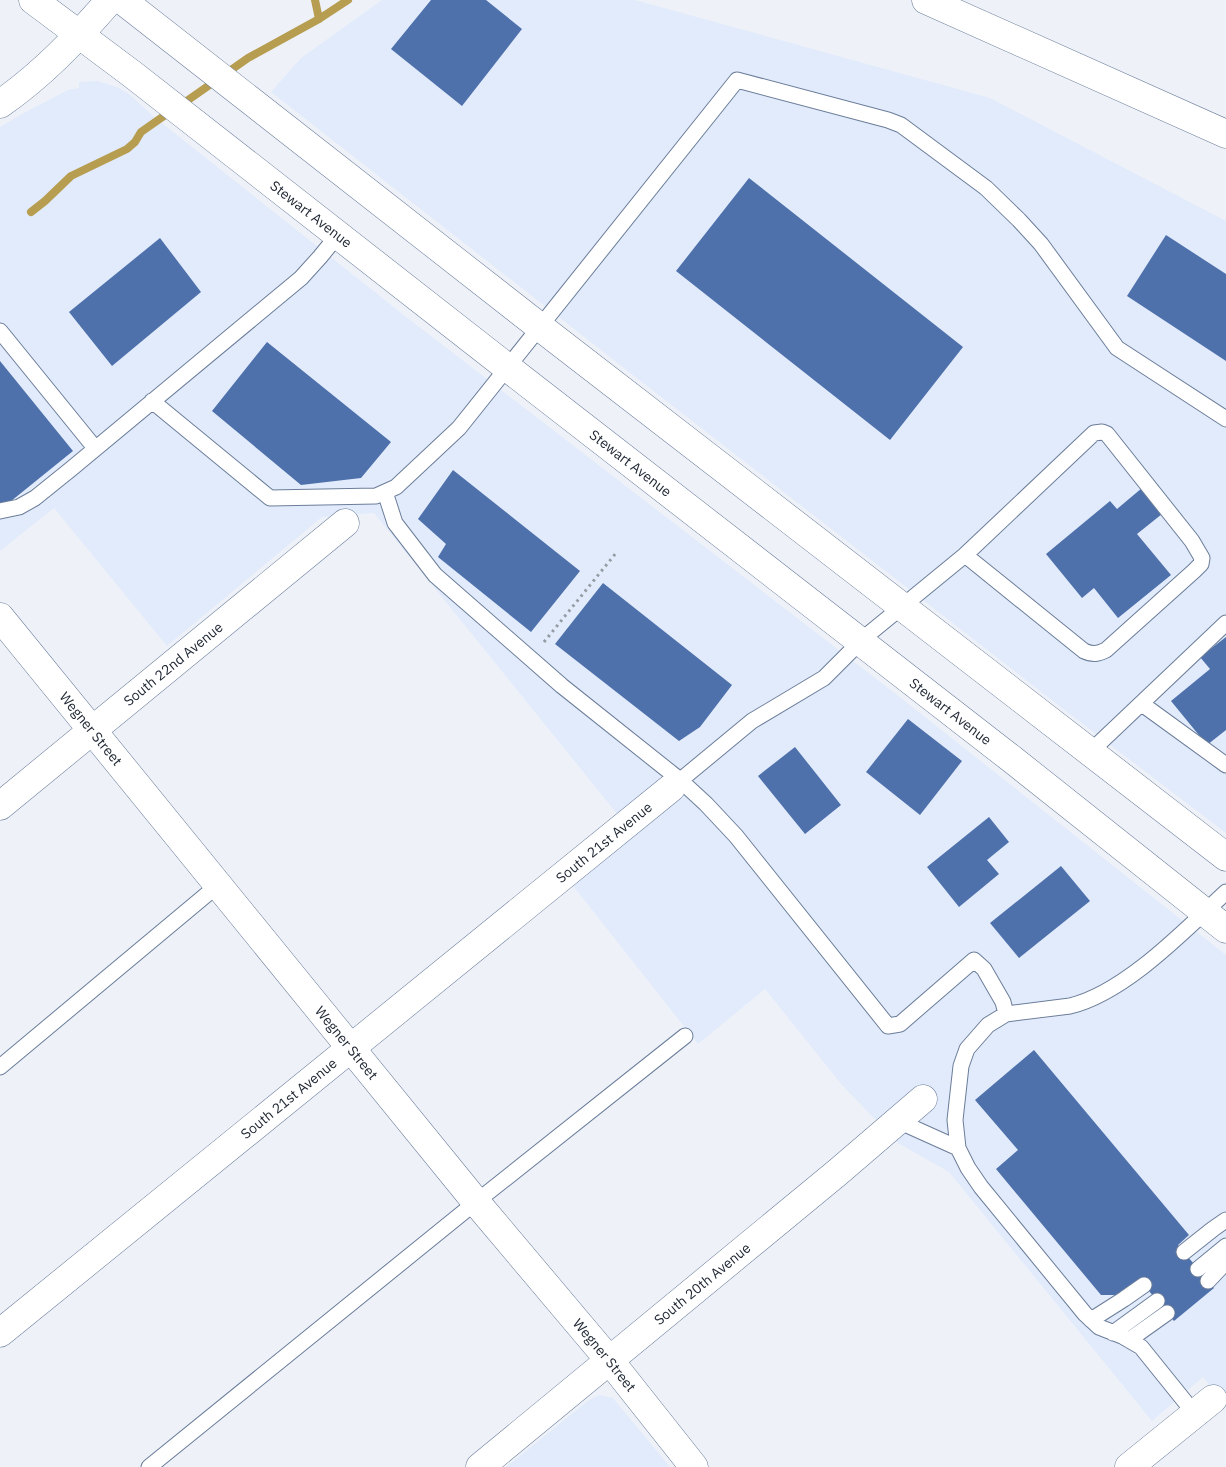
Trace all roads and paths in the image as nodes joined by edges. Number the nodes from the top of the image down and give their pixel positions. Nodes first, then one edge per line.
1 (33, 0) edge
2 (110, 0) edge
3 (122, 0) edge
4 (926, 0) edge
5 (80, 35) junction
6 (0, 104) edge
7 (1226, 134) edge
8 (338, 234) junction
9 (540, 327) junction
10 (0, 331) edge
11 (508, 368) junction
12 (152, 402) junction
13 (1226, 419) edge
14 (95, 448) junction
15 (385, 492) junction
16 (0, 512) edge
17 (345, 523) dead end
18 (616, 553) dead end
19 (964, 555) junction
20 (903, 607) junction
21 (0, 617) edge
22 (1226, 623) edge
23 (860, 642) junction
24 (530, 658) junction
25 (1142, 704) junction
26 (91, 730) junction
27 (1090, 752) junction
28 (1226, 766) edge
29 (676, 784) junction
30 (0, 806) edge
31 (1226, 857) edge
32 (218, 885) junction
33 (1226, 892) edge
34 (1205, 911) junction
35 (1226, 929) edge
36 (1006, 1014) junction
37 (685, 1036) dead end
38 (351, 1048) junction
39 (0, 1067) edge
40 (923, 1099) dead end
41 (898, 1120) junction
42 (958, 1148) junction
43 (476, 1202) junction
44 (1226, 1220) edge
45 (1226, 1231) edge
46 (1226, 1246) edge
47 (1226, 1262) edge
48 (1154, 1297) junction
49 (1095, 1324) junction
50 (0, 1333) edge
51 (1113, 1333) junction
52 (1129, 1340) junction
53 (610, 1361) junction
54 (1204, 1406) joint
55 (149, 1467) edge
56 (480, 1467) edge
57 (694, 1467) edge
58 (1129, 1467) edge

1 - 5 main road, Stewart Avenue
2 - 5 main road
3 - 9 main road
4 - 7 main road
5 - 6 main road
5 - 8 main road, Stewart Avenue
8 - 11 main road, Stewart Avenue
8 - 12 lane
9 - 11 lane
9 - 13 lane
9 - 20 main road
10 - 14 lane
11 - 15 lane
11 - 23 main road, Stewart Avenue
12 - 14 lane
12 - 15 lane
14 - 16 lane
15 - 24 lane
17 - 26 main road, South 22nd Avenue
18 - 24 path
19 - 19 lane
19 - 20 lane
20 - 23 lane
20 - 27 main road
21 - 26 main road, Wegner Street
22 - 25 lane
23 - 29 lane
23 - 34 main road, Stewart Avenue
24 - 29 lane
25 - 27 lane
25 - 28 lane
26 - 30 main road, South 22nd Avenue
26 - 32 main road, Wegner Street
27 - 31 main road
29 - 36 lane
29 - 38 main road, South 21st Avenue
32 - 38 main road, Wegner Street
32 - 39 lane
33 - 34 lane
34 - 35 main road, Stewart Avenue
34 - 36 lane
36 - 42 lane
37 - 43 lane
38 - 43 main road, Wegner Street
38 - 50 main road, South 21st Avenue
40 - 41 main road, South 20th Avenue
41 - 42 lane
41 - 53 main road, South 20th Avenue
42 - 49 lane
43 - 53 main road, Wegner Street
43 - 55 lane
44 - 45 lane
46 - 47 lane
48 - 49 lane
48 - 51 lane
48 - 52 lane
49 - 51 lane
51 - 52 lane
52 - 54 lane
53 - 56 main road, South 20th Avenue
53 - 57 main road, Wegner Street
54 - 58 main road

